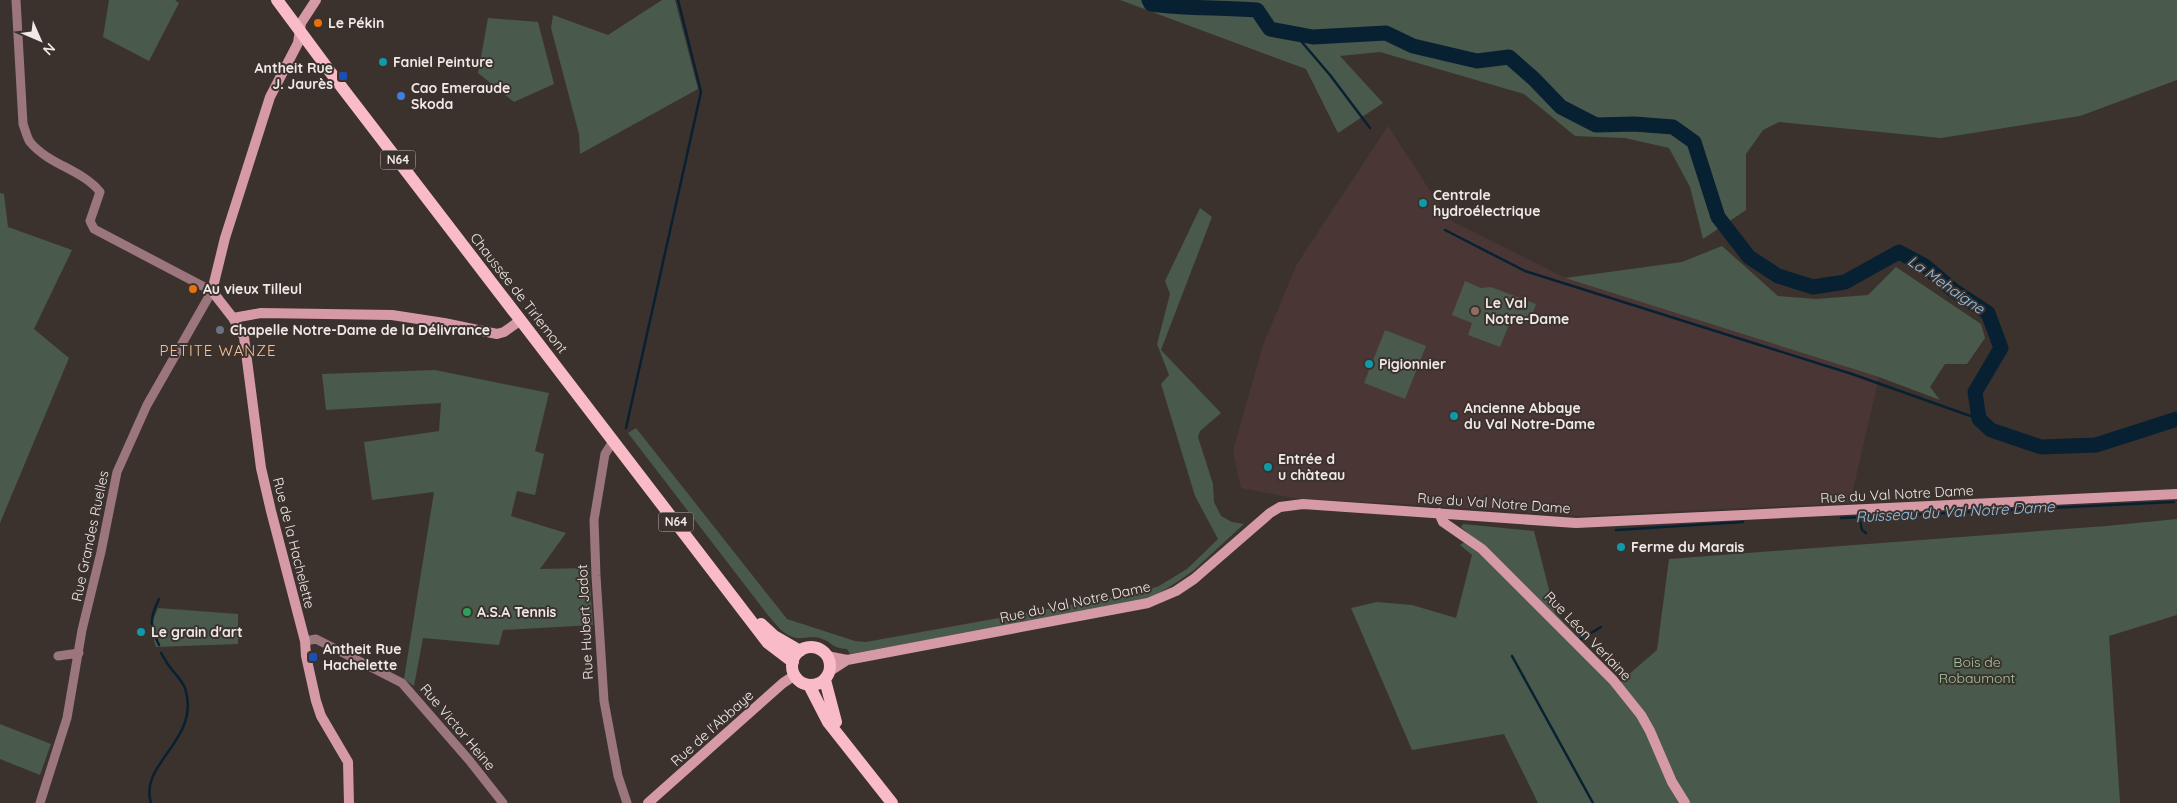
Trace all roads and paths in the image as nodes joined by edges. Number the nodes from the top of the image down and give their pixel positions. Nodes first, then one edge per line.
1 (16, 0) edge
2 (276, 0) edge
3 (316, 0) edge
4 (300, 30) junction
5 (212, 291) junction
6 (232, 318) junction
7 (521, 320) junction
8 (614, 440) junction
9 (2177, 494) edge
10 (1439, 513) junction
11 (739, 604) junction
12 (305, 641) junction
13 (800, 651) junction
14 (79, 654) junction
15 (58, 656) dead end
16 (828, 656) junction
17 (847, 660) junction
18 (793, 662) junction
19 (795, 675) junction
20 (827, 675) junction
21 (809, 685) junction
22 (842, 738) junction
23 (40, 803) edge
24 (349, 803) edge
25 (503, 803) edge
26 (628, 803) edge
27 (648, 803) edge
28 (892, 803) edge
29 (1685, 803) edge

1 - 5 street
2 - 4 main road, Chaussée de Tirlemont / N64
3 - 4 street
4 - 5 street
4 - 7 main road, Chaussée de Tirlemont / N64
5 - 6 street, Rue de la Hachelette
5 - 14 street, Rue Grandes Ruelles
6 - 7 street
6 - 12 street, Rue de la Hachelette
7 - 8 main road, Chaussée de Tirlemont / N64
8 - 11 main road, Chaussée de Tirlemont / N64
8 - 26 street, Rue Hubert Jadot
9 - 10 street, Rue du Val Notre Dame
10 - 17 street, Rue du Val Notre Dame
10 - 29 street, Rue Léon Verlaine
11 - 13 main road, Chaussée de Tirlemont / N64
11 - 18 main road, Chaussée de Tirlemont / N64
12 - 24 street, Rue de la Hachelette
12 - 25 street, Rue Victor Heine
13 - 16 main road
13 - 18 main road
14 - 15 street
14 - 23 street, Rue Grandes Ruelles
16 - 17 street, Rue du Val Notre Dame
16 - 20 main road
17 - 20 street, Rue du Val Notre Dame
18 - 19 main road
19 - 21 main road
19 - 27 street, Rue de l'Abbaye
20 - 21 main road
20 - 22 main road
21 - 22 main road
22 - 28 main road

